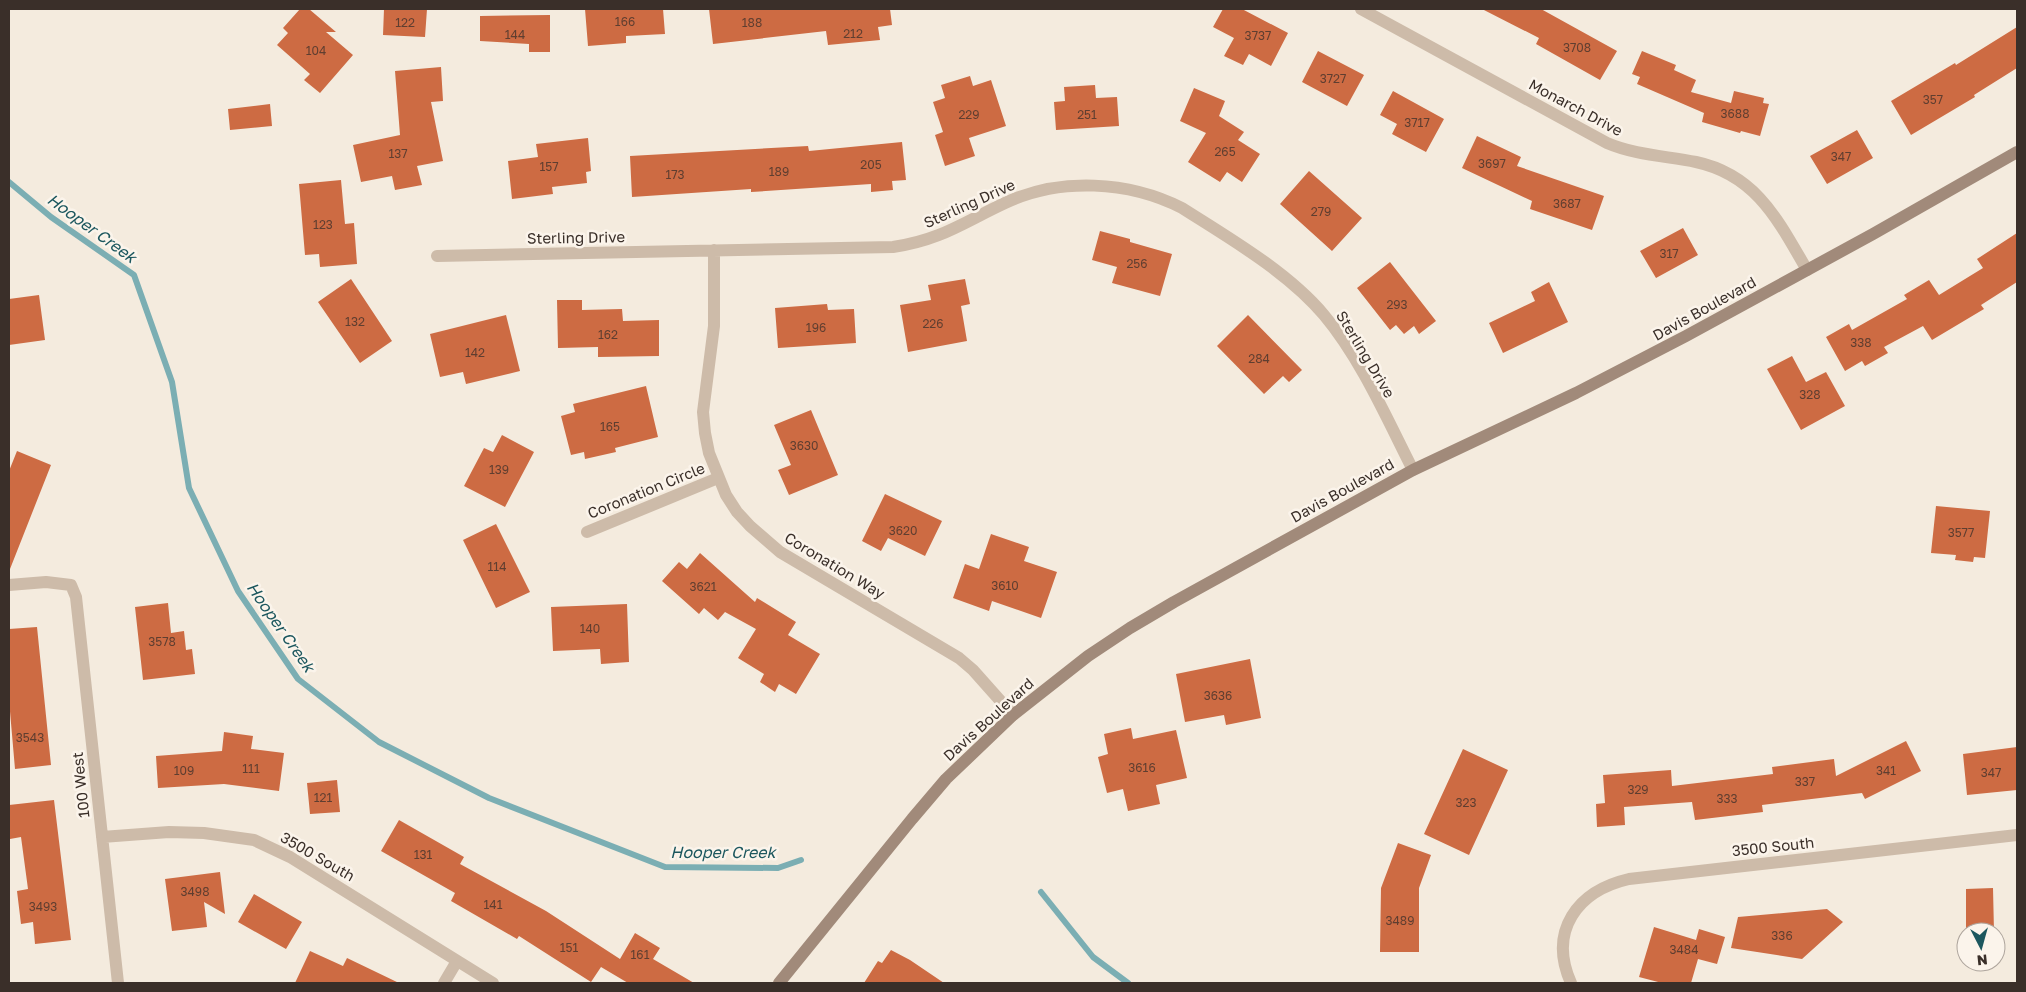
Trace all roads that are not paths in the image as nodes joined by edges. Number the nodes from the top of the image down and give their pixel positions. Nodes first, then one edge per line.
1 (1361, 9) edge
2 (2017, 152) edge
3 (714, 250) junction
4 (437, 256) dead end
5 (1807, 270) junction
6 (1413, 470) junction
7 (718, 478) junction
8 (587, 532) dead end
9 (9, 585) edge
10 (1013, 715) junction
11 (2017, 835) edge
12 (102, 837) junction
13 (458, 961) junction
14 (118, 983) edge
15 (444, 983) edge
16 (493, 983) edge
17 (779, 983) edge
18 (1570, 983) edge

1 - 5 street, Monarch Drive
2 - 5 street, Davis Boulevard
3 - 4 street, Sterling Drive
3 - 6 street, Sterling Drive
3 - 7 street, Coronation Way
5 - 6 street, Davis Boulevard
6 - 10 street, Davis Boulevard
7 - 8 street, Coronation Circle
7 - 10 street, Coronation Way
9 - 12 street, 100 West
10 - 17 street, Davis Boulevard
11 - 18 street, 3500 South
12 - 13 street, 3500 South
12 - 14 street, 100 West
13 - 15 street
13 - 16 street, 3500 South

